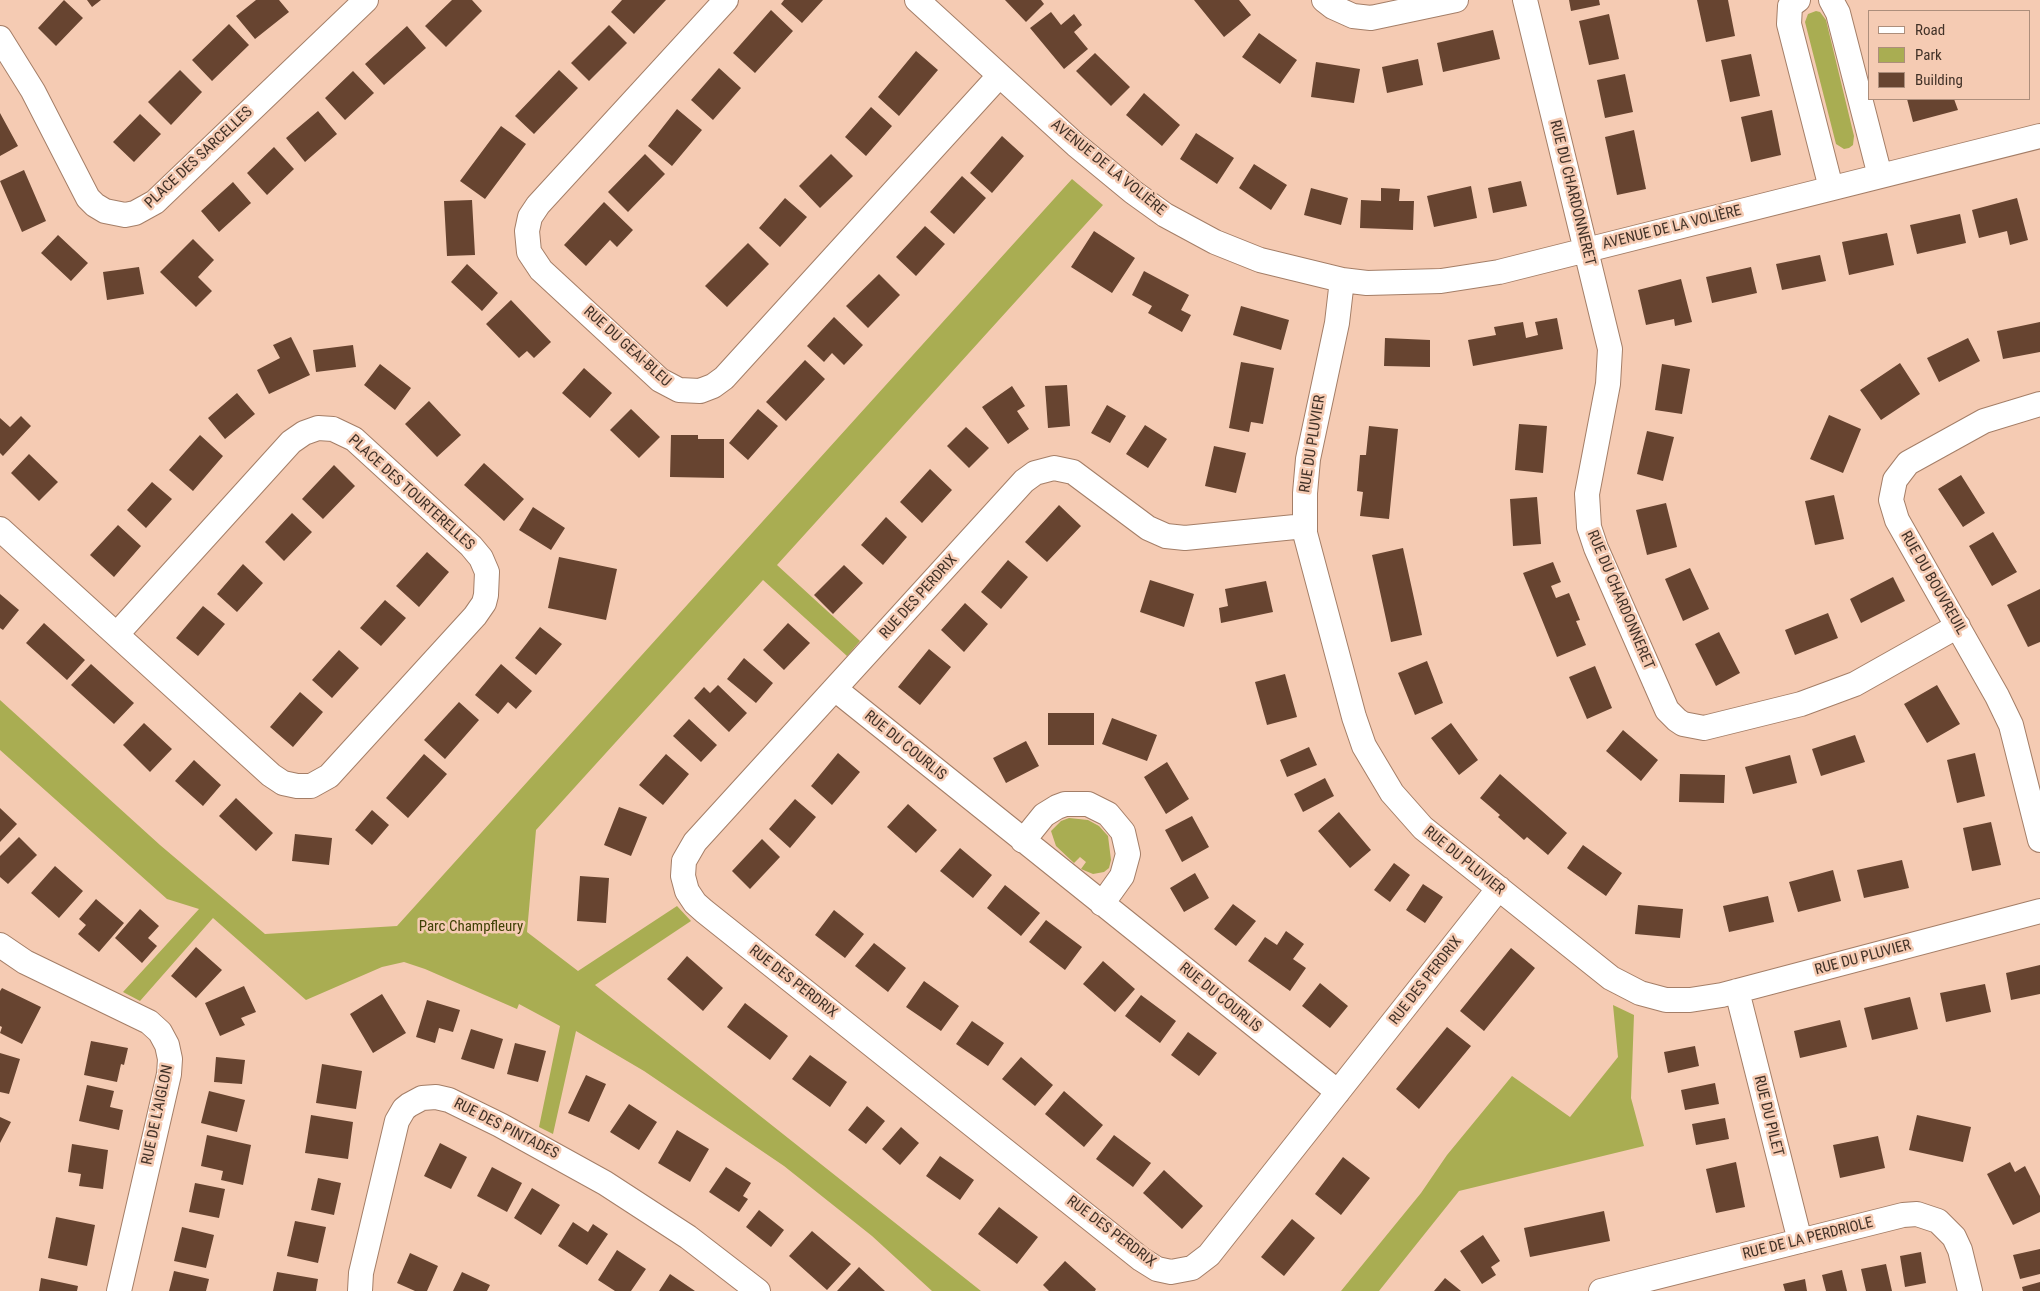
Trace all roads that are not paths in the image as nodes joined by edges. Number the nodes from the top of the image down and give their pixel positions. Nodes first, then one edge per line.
1 (366, 0) edge
2 (726, 0) edge
3 (918, 0) edge
4 (1324, 0) edge
5 (1456, 0) edge
6 (1525, 0) edge
7 (1798, 0) edge
8 (1831, 0) edge
9 (0, 38) edge
10 (999, 76) junction
11 (2040, 136) edge
12 (1880, 176) junction
13 (1831, 188) junction
14 (1586, 250) junction
15 (1342, 280) junction
16 (2040, 404) edge
17 (1305, 526) junction
18 (0, 528) edge
19 (1958, 626) junction
20 (117, 634) junction
21 (835, 689) junction
22 (1023, 840) junction
23 (2040, 840) edge
24 (1498, 888) junction
25 (1102, 904) junction
26 (2040, 912) edge
27 (0, 945) edge
28 (1738, 991) junction
29 (1338, 1092) junction
30 (1800, 1241) junction
31 (119, 1291) edge
32 (360, 1291) edge
33 (758, 1291) edge
34 (1601, 1291) edge
35 (1970, 1291) edge

1 - 9 street, PLACE DES SARCELLES
2 - 10 street, RUE DU GEAI-BLEU
3 - 10 street, AVENUE DE LA VOLIÈRE
4 - 5 street
6 - 14 street, RUE DU CHARDONNERET
7 - 13 street
8 - 12 street
10 - 15 street, AVENUE DE LA VOLIÈRE
11 - 12 street, AVENUE DE LA VOLIÈRE
12 - 13 street, AVENUE DE LA VOLIÈRE
13 - 14 street, AVENUE DE LA VOLIÈRE
14 - 15 street, AVENUE DE LA VOLIÈRE
14 - 19 street, RUE DU CHARDONNERET
15 - 17 street, RUE DU PLUVIER
16 - 19 street, RUE DU BOUVREUIL
17 - 21 street, RUE DES PERDRIX
17 - 24 street, RUE DU PLUVIER
18 - 20 street, PLACE DES TOURTERELLES
19 - 23 street, RUE DU BOUVREUIL
20 - 20 street, PLACE DES TOURTERELLES
21 - 22 street, RUE DU COURLIS
21 - 29 street, RUE DES PERDRIX
22 - 25 street, RUE DU COURLIS
22 - 25 street
24 - 28 street, RUE DU PLUVIER
24 - 29 street, RUE DES PERDRIX
25 - 29 street, RUE DU COURLIS
26 - 28 street, RUE DU PLUVIER
27 - 31 street, RUE DE L'AIGLON
28 - 30 street, RUE DU PILET
30 - 34 street, RUE DE LA PERDRIOLE
30 - 35 street, RUE DE LA PERDRIOLE
32 - 33 street, RUE DES PINTADES

